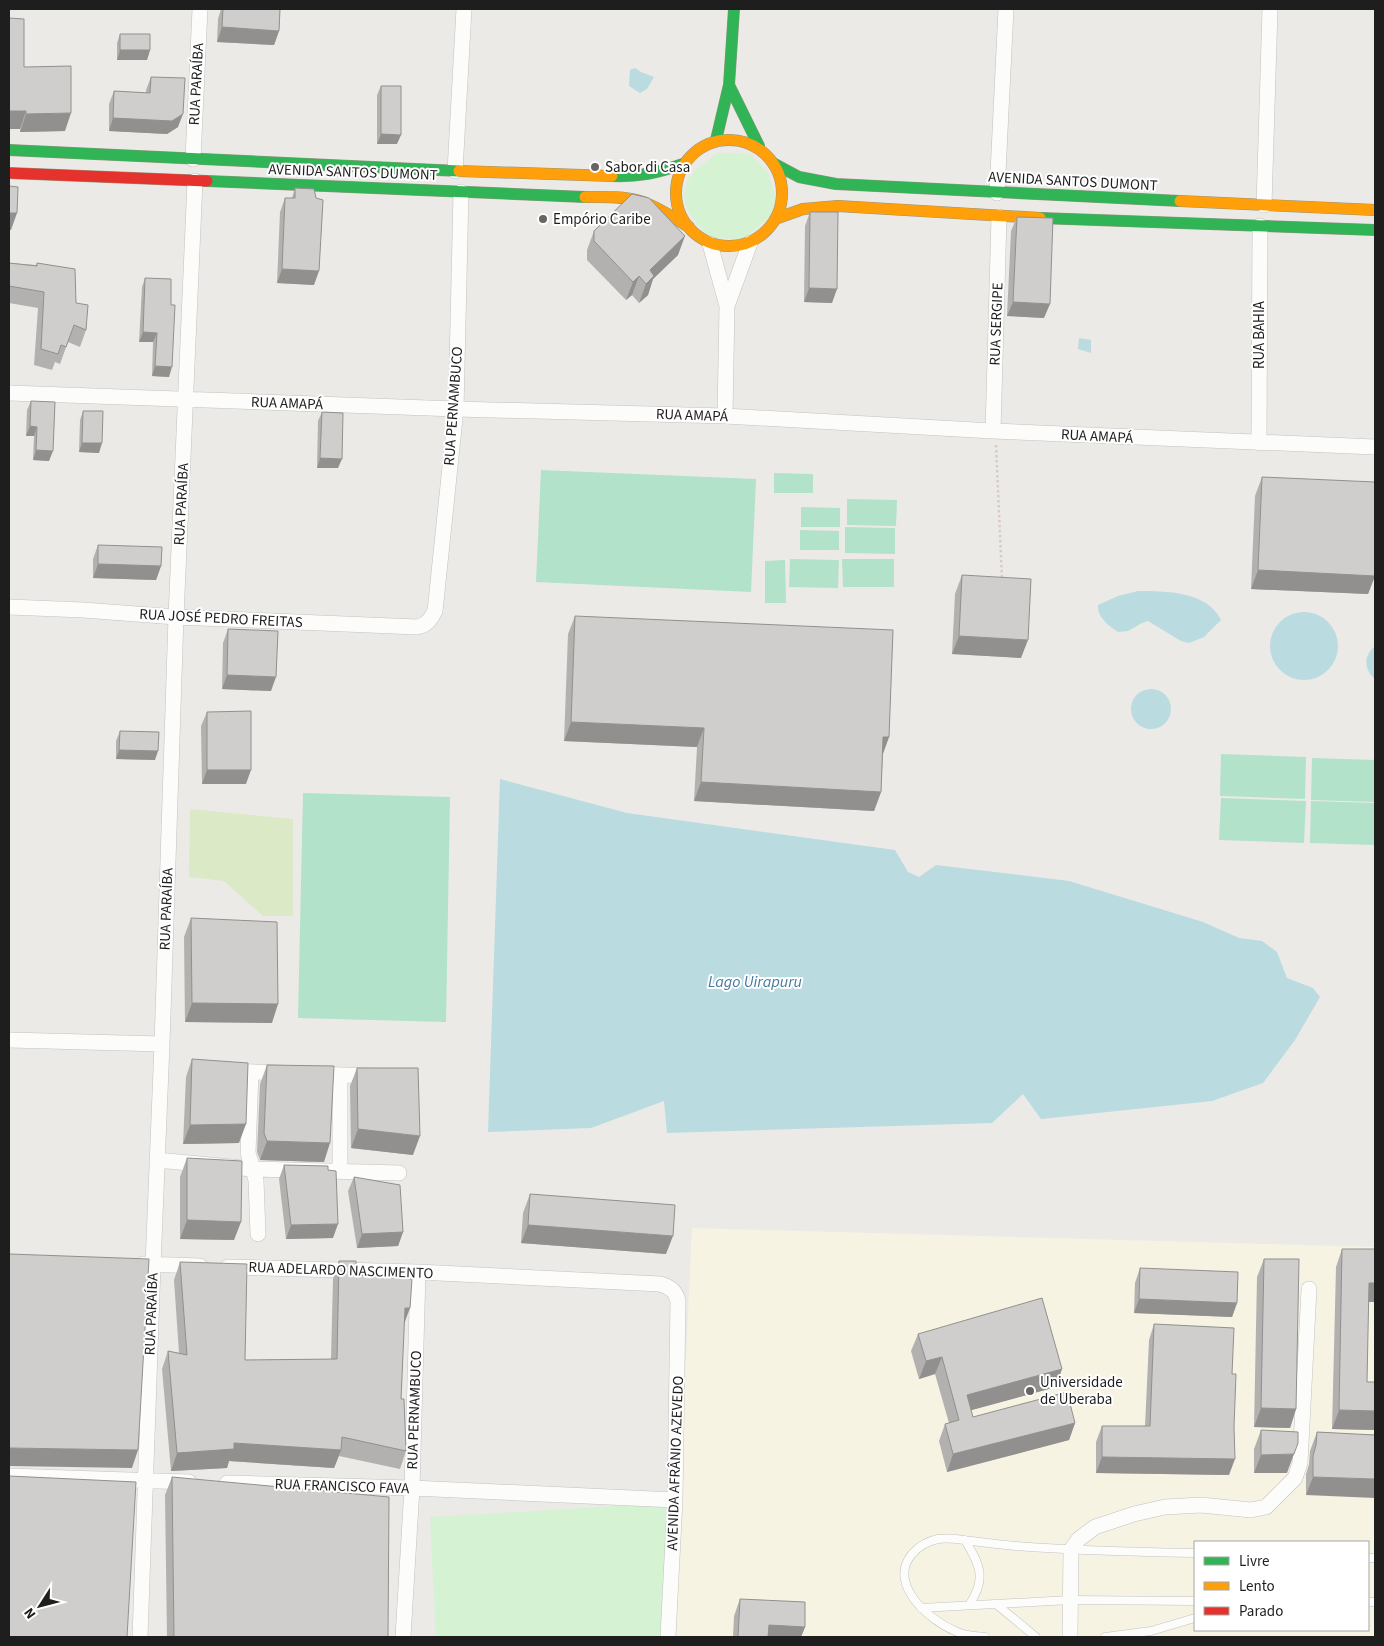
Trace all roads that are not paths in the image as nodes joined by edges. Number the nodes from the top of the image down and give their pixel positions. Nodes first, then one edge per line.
1 (200, 9) edge
2 (464, 9) edge
3 (734, 9) edge
4 (1006, 9) edge
5 (1270, 9) edge
6 (729, 85) junction
7 (716, 140) junction
8 (759, 146) junction
9 (9, 150) edge
10 (193, 159) junction
11 (773, 163) junction
12 (683, 164) junction
13 (455, 171) junction
14 (9, 173) edge
15 (195, 180) junction
16 (462, 192) junction
17 (997, 193) junction
18 (1264, 205) junction
19 (1375, 210) edge
20 (999, 217) junction
21 (775, 219) junction
22 (1260, 226) junction
23 (689, 227) junction
24 (1375, 230) edge
25 (750, 243) junction
26 (710, 244) junction
27 (726, 306) junction
28 (9, 393) edge
29 (186, 399) junction
30 (456, 409) junction
31 (726, 416) junction
32 (993, 431) junction
33 (1259, 443) junction
34 (1375, 447) edge
35 (9, 607) edge
36 (176, 617) junction
37 (431, 619) joint
38 (9, 1040) edge
39 (162, 1044) junction
40 (215, 1070) edge
41 (251, 1072) junction
42 (340, 1076) junction
43 (386, 1076) edge
44 (157, 1160) junction
45 (252, 1169) junction
46 (340, 1171) junction
47 (399, 1173) dead end
48 (258, 1234) dead end
49 (133, 1264) edge
50 (153, 1264) junction
51 (418, 1272) junction
52 (673, 1289) joint
53 (1309, 1289) dead end
54 (9, 1476) edge
55 (145, 1481) junction
56 (412, 1488) junction
57 (675, 1500) junction
58 (965, 1540) junction
59 (1071, 1550) junction
60 (1194, 1554) edge
61 (1070, 1600) junction
62 (1194, 1601) edge
63 (996, 1604) junction
64 (969, 1605) junction
65 (921, 1608) junction
66 (1194, 1618) edge
67 (140, 1637) edge
68 (403, 1637) edge
69 (668, 1637) edge
70 (985, 1637) edge
71 (1036, 1637) edge
72 (1070, 1637) edge
73 (1105, 1637) edge

1 - 10 street, RUA PARAÍBA
2 - 13 street
3 - 6 main road
4 - 17 street
5 - 18 street
6 - 7 main road
6 - 8 main road
7 - 8 main road
7 - 12 main road, AVENIDA SANTOS DUMONT
8 - 11 main road, AVENIDA SANTOS DUMONT
9 - 10 main road, AVENIDA SANTOS DUMONT
10 - 13 main road, AVENIDA SANTOS DUMONT
11 - 17 main road, AVENIDA SANTOS DUMONT
11 - 21 main road, AVENIDA SANTOS DUMONT
12 - 13 main road, AVENIDA SANTOS DUMONT
12 - 23 main road, AVENIDA SANTOS DUMONT
14 - 15 main road, AVENIDA SANTOS DUMONT
15 - 16 main road, AVENIDA SANTOS DUMONT
15 - 29 street, RUA PARAÍBA
16 - 23 main road, AVENIDA SANTOS DUMONT
16 - 30 street, RUA PERNAMBUCO
17 - 18 main road, AVENIDA SANTOS DUMONT
18 - 19 main road, AVENIDA SANTOS DUMONT
20 - 21 main road, AVENIDA SANTOS DUMONT
20 - 22 main road, AVENIDA SANTOS DUMONT
20 - 32 street, RUA SERGIPE
21 - 25 main road, AVENIDA SANTOS DUMONT
22 - 24 main road, AVENIDA SANTOS DUMONT
22 - 33 street, RUA BAHIA
23 - 26 main road, AVENIDA SANTOS DUMONT
25 - 26 main road
25 - 27 street
26 - 27 street
27 - 31 street
28 - 29 street, RUA AMAPÁ
29 - 30 street, RUA AMAPÁ
29 - 36 street, RUA PARAÍBA
30 - 31 street, RUA AMAPÁ
30 - 37 street, RUA PERNAMBUCO
31 - 32 street, RUA AMAPÁ
32 - 33 street, RUA AMAPÁ
33 - 34 street, RUA AMAPÁ
35 - 36 street, RUA JOSÉ PEDRO FREITAS
36 - 37 street, RUA JOSÉ PEDRO FREITAS
36 - 39 street, RUA PARAÍBA
38 - 39 street
39 - 44 street, RUA PARAÍBA
40 - 41 street
41 - 42 street
41 - 45 street
42 - 43 street
42 - 46 street
44 - 45 street
44 - 50 street, RUA PARAÍBA
45 - 46 street
45 - 48 street
46 - 47 street
49 - 50 street, RUA ADELARDO NASCIMENTO
50 - 51 street, RUA ADELARDO NASCIMENTO
50 - 55 street, RUA PARAÍBA
51 - 52 street, RUA ADELARDO NASCIMENTO
51 - 56 street, RUA PERNAMBUCO
52 - 57 street, AVENIDA AFRÂNIO AZEVEDO
53 - 59 street
54 - 55 street, RUA FRANCISCO FAVA
55 - 56 street, RUA FRANCISCO FAVA
55 - 67 street, RUA PARAÍBA
56 - 57 street, RUA FRANCISCO FAVA
56 - 68 street, RUA PERNAMBUCO
57 - 69 street, AVENIDA AFRÂNIO AZEVEDO
58 - 59 lane
58 - 64 lane
58 - 65 lane
59 - 60 lane
59 - 61 street
61 - 62 lane
61 - 63 lane
61 - 72 street
63 - 64 lane
63 - 71 lane
64 - 65 lane
65 - 70 lane
66 - 73 lane

